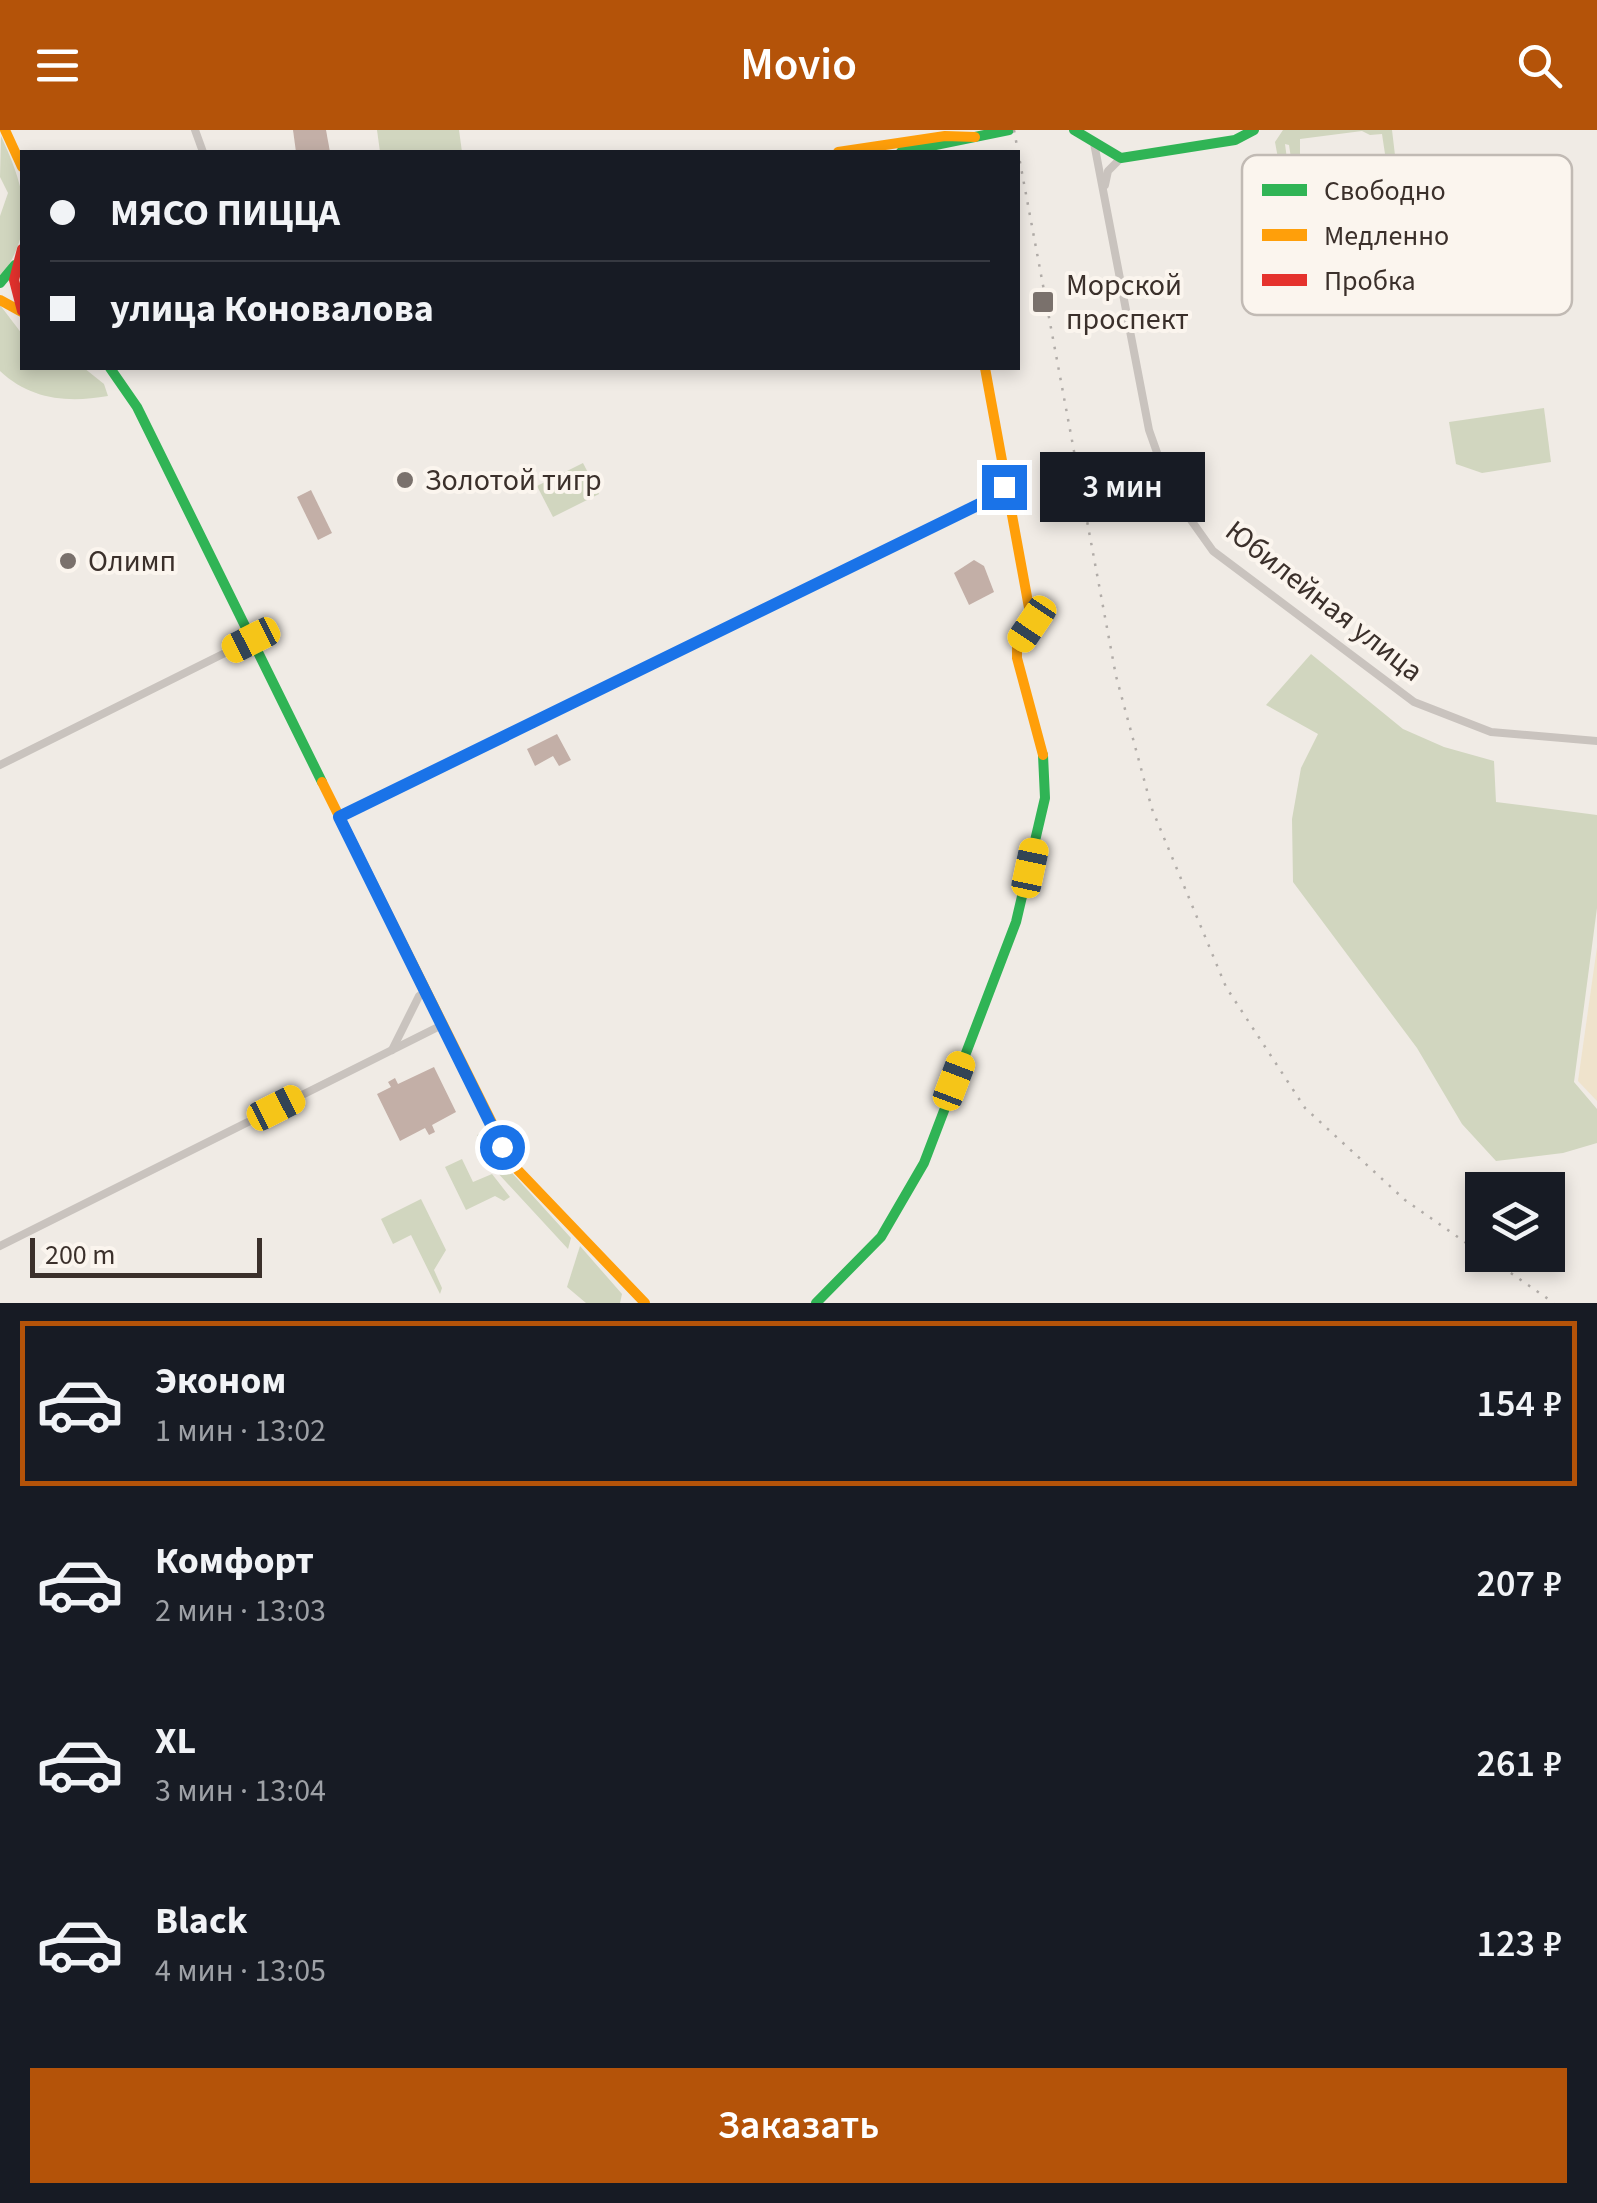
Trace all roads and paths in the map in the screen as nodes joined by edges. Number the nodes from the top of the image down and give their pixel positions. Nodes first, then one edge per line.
1 (5, 130) edge
2 (1009, 130) edge
3 (1074, 130) edge
4 (1090, 130) edge
5 (1254, 130) edge
6 (1094, 144) junction
7 (946, 145) edge
8 (869, 150) edge
9 (914, 150) edge
10 (1121, 158) junction
11 (20, 162) edge
12 (1104, 189) junction
13 (20, 254) edge
14 (17, 261) junction
15 (0, 283) edge
16 (20, 305) edge
17 (112, 370) edge
18 (124, 370) edge
19 (986, 370) edge
20 (127, 388) junction
21 (1004, 487) junction
22 (251, 640) junction
23 (1597, 741) edge
24 (0, 765) edge
25 (339, 817) junction
26 (425, 992) junction
27 (442, 1025) junction
28 (392, 1050) junction
29 (0, 1246) edge
30 (645, 1303) edge
31 (816, 1303) edge

1 - 11 street
2 - 7 street
3 - 6 street
4 - 6 street, Юбилейная улица
5 - 10 street
6 - 10 street
6 - 12 street, Юбилейная улица
7 - 8 street
7 - 9 street
10 - 12 street
12 - 23 street, Юбилейная улица
13 - 14 street
14 - 15 street
14 - 16 street
17 - 20 street
18 - 20 street
19 - 21 street
20 - 22 street
21 - 25 street
21 - 31 street
22 - 24 street
22 - 25 street
25 - 26 street
26 - 27 street
26 - 28 street
27 - 28 street
27 - 30 street
28 - 29 street

